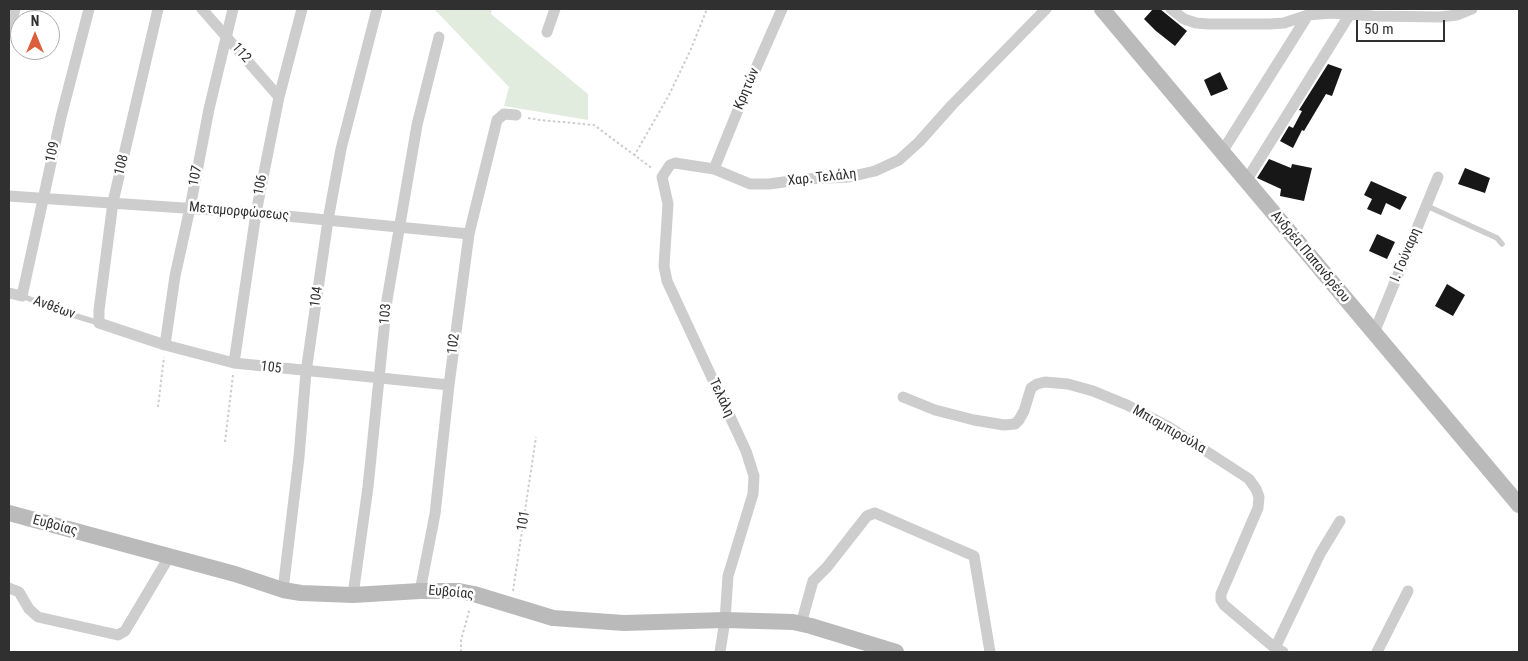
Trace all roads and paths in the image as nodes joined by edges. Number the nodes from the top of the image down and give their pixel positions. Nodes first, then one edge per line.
1 (15, 9) edge
2 (89, 9) edge
3 (158, 9) edge
4 (202, 9) edge
5 (233, 9) edge
6 (302, 9) edge
7 (377, 9) edge
8 (555, 9) edge
9 (707, 9) edge
10 (782, 9) edge
11 (1046, 9) edge
12 (1102, 9) edge
13 (1171, 9) edge
14 (1472, 9) edge
15 (1350, 14) junction
16 (1308, 15) junction
17 (547, 32) dead end
18 (9, 33) edge
19 (227, 37) junction
20 (439, 37) dead end
21 (279, 97) junction
22 (516, 115) joint
23 (1222, 152) junction
24 (634, 156) junction
25 (714, 169) junction
26 (662, 177) junction
27 (1438, 177) dead end
28 (1246, 181) junction
29 (9, 196) edge
30 (44, 199) junction
31 (113, 202) junction
32 (1427, 206) junction
33 (190, 208) junction
34 (256, 212) junction
35 (328, 220) junction
36 (401, 226) junction
37 (469, 234) junction
38 (1502, 244) dead end
39 (9, 293) edge
40 (22, 296) junction
41 (99, 323) junction
42 (1374, 333) junction
43 (165, 345) junction
44 (234, 363) junction
45 (306, 372) junction
46 (380, 377) junction
47 (449, 384) junction
48 (903, 397) dead end
49 (158, 407) dead end
50 (536, 437) dead end
51 (226, 442) dead end
52 (1519, 505) edge
53 (9, 513) edge
54 (1340, 521) dead end
55 (169, 557) junction
56 (9, 588) edge
57 (284, 590) junction
58 (420, 591) junction
59 (1408, 591) dead end
60 (474, 594) junction
61 (353, 595) junction
62 (511, 605) junction
63 (725, 620) junction
64 (801, 624) junction
65 (1279, 650) edge
66 (462, 652) edge
67 (720, 652) edge
68 (896, 652) edge
69 (990, 652) edge
70 (1377, 652) edge

1 - 18 street
2 - 30 street, 109
3 - 31 street, 108
4 - 19 street, 112
5 - 19 street, 107
6 - 21 street, 106
7 - 35 street, 104
8 - 17 street
9 - 24 path
10 - 25 street, Κρητών
11 - 25 street, Χαρ. Τελάλη
12 - 23 street, Ανδρέα Παπανδρέου
13 - 16 street
14 - 15 street
15 - 16 street
15 - 28 street
16 - 23 street
19 - 21 street, 112
19 - 33 street, 107
20 - 36 street, 103
21 - 34 street, 106
22 - 24 path
22 - 37 street, 102
23 - 28 street, Ανδρέα Παπανδρέου
24 - 26 path
25 - 26 street, Χαρ. Τελάλη
26 - 63 street, Τελάλη
27 - 32 street, Ι. Γούναρη
28 - 42 street, Ανδρέα Παπανδρέου
29 - 30 street, Μεταμορφώσεως
30 - 31 street, Μεταμορφώσεως
30 - 40 street, 109
31 - 33 street, Μεταμορφώσεως
31 - 41 street, 108
32 - 38 lane
32 - 42 street, Ι. Γούναρη
33 - 34 street, Μεταμορφώσεως
33 - 43 street, 107
34 - 35 street, Μεταμορφώσεως
34 - 44 street, 106
35 - 36 street, Μεταμορφώσεως
35 - 45 street, 104
36 - 37 street, Μεταμορφώσεως
36 - 46 street, 103
37 - 47 street, 102
39 - 40 street, Ανθέων
40 - 41 lane, Ανθέων
41 - 43 street, 105
42 - 52 street, Ανδρέα Παπανδρέου
43 - 44 street, 105
43 - 49 path
44 - 45 street, 105
44 - 51 path
45 - 46 street, 105
45 - 57 street, 104
46 - 47 street, 105
46 - 61 street, 103
47 - 58 street, 102
48 - 65 street, Μπισμπιρούλα
50 - 62 path, 101
53 - 55 street, Ευβοίας
54 - 65 street
55 - 56 street
55 - 57 street, Ευβοίας
57 - 61 street, Ευβοίας
58 - 60 street, Ευβοίας
58 - 61 street, Ευβοίας
59 - 70 street
60 - 62 street, Ευβοίας
60 - 66 path
62 - 63 street, Ευβοίας
63 - 64 street, Ευβοίας
63 - 67 street, Τελάλη
64 - 68 street, Ευβοίας
64 - 69 street

